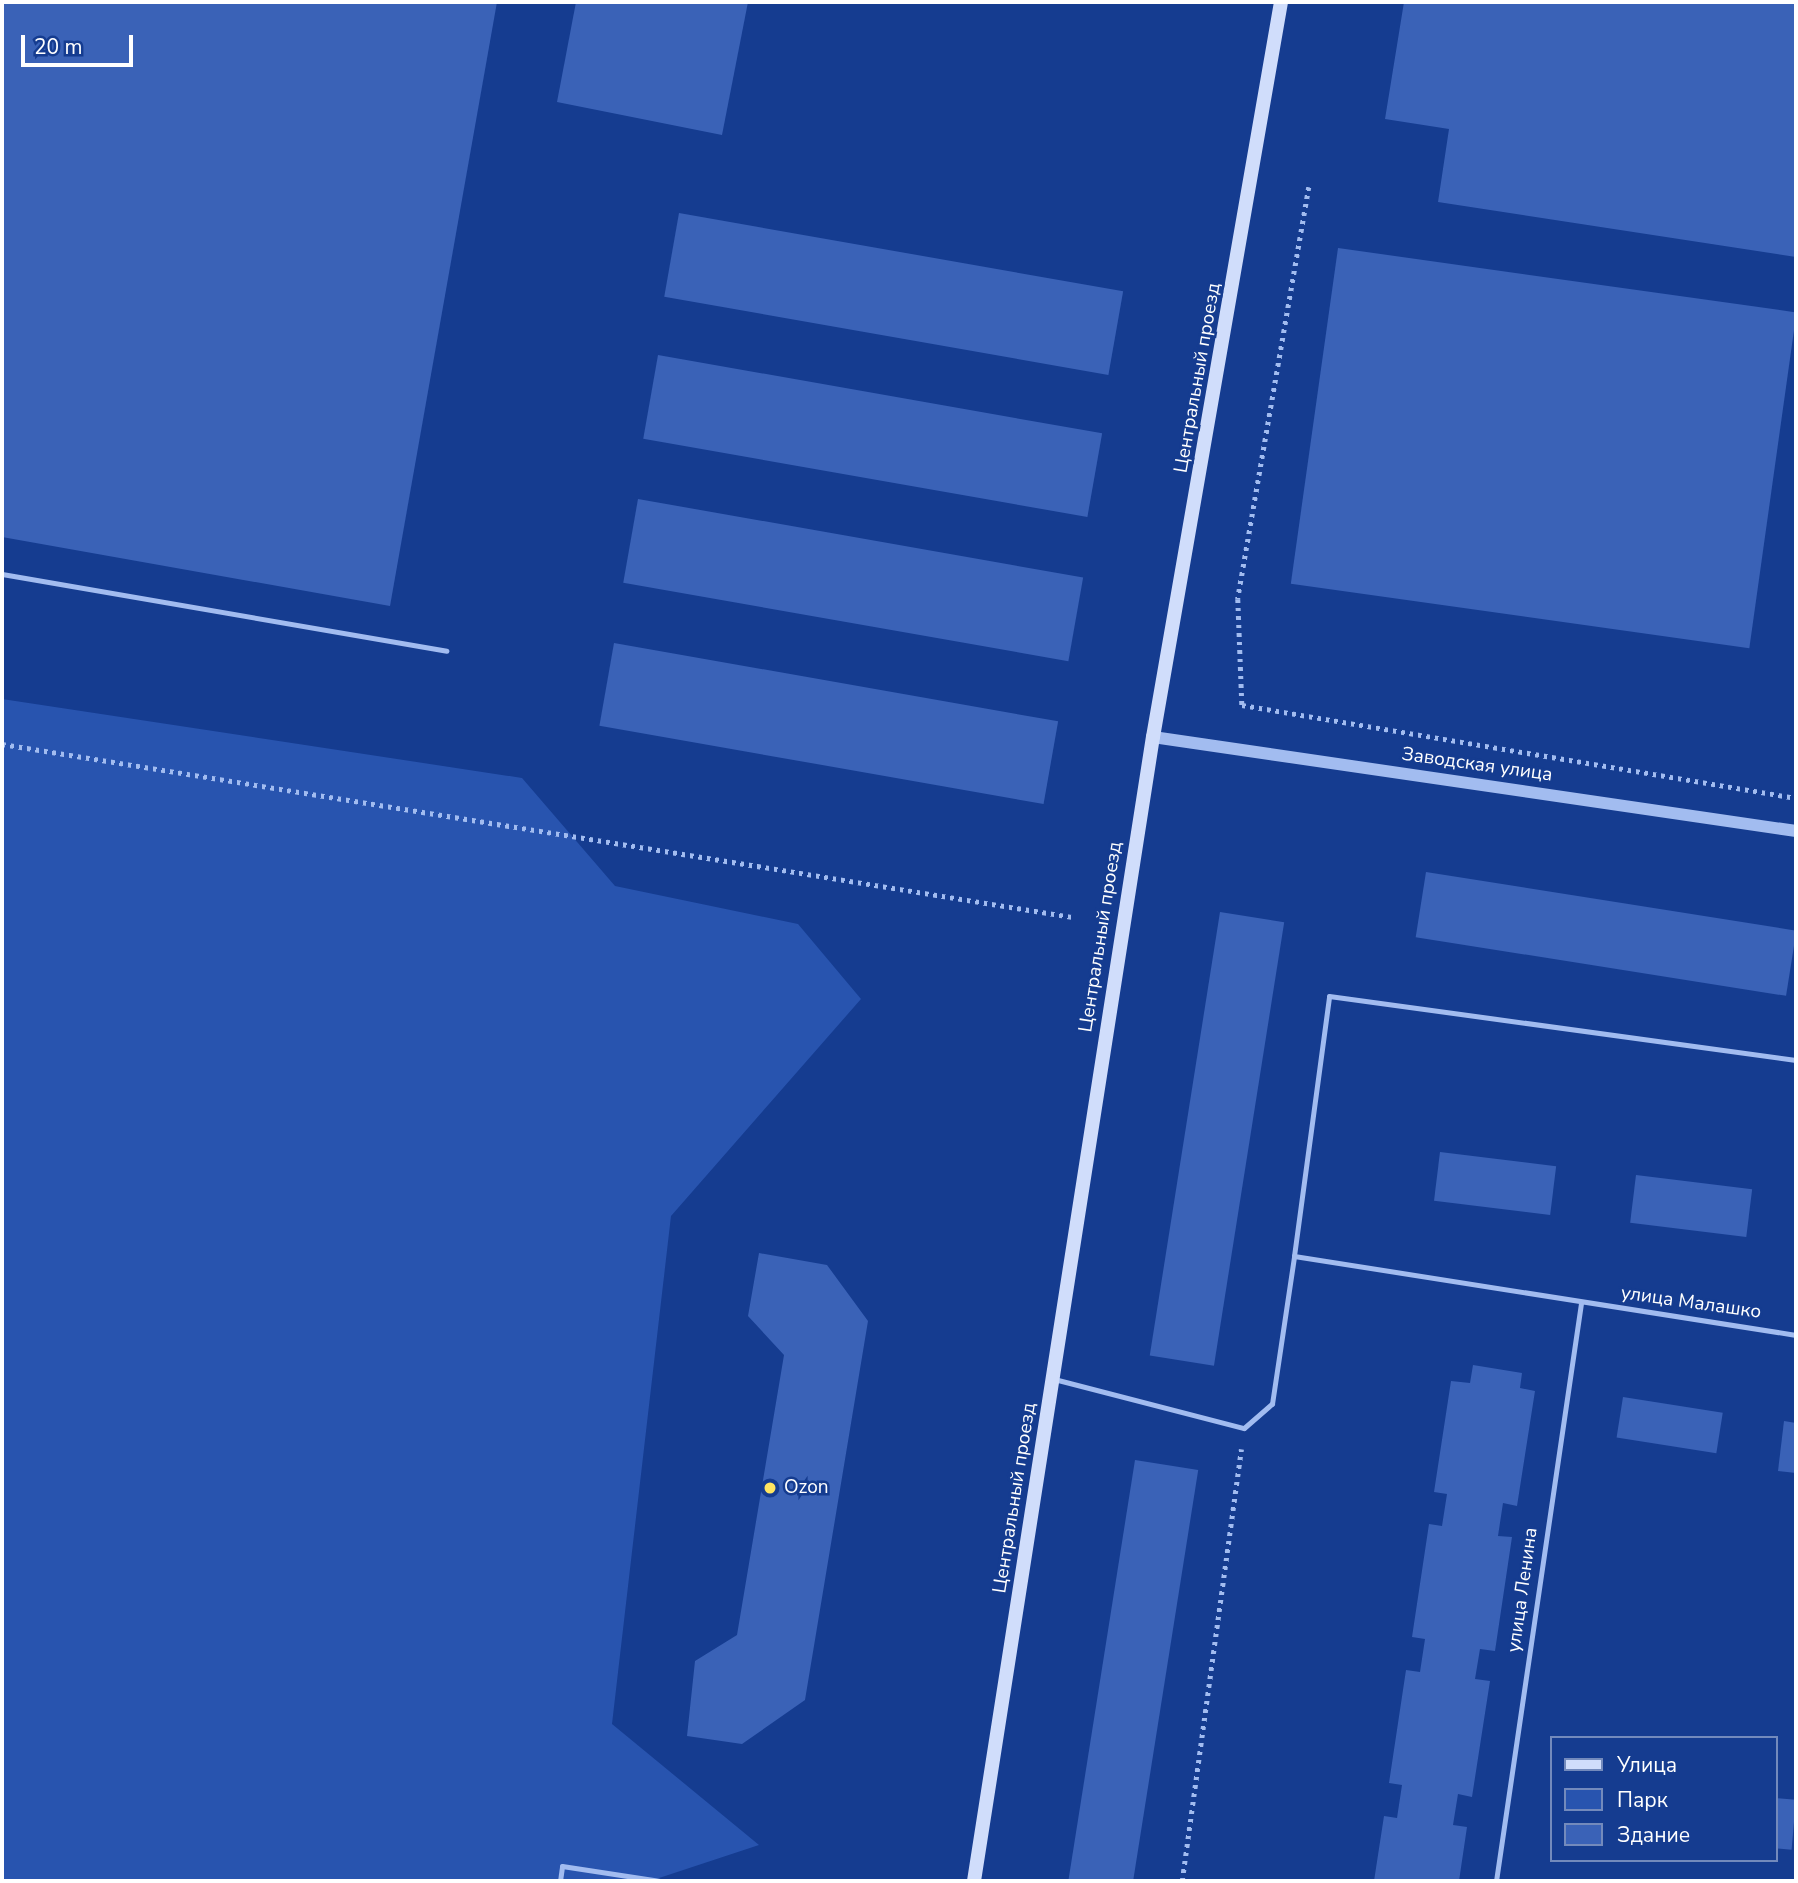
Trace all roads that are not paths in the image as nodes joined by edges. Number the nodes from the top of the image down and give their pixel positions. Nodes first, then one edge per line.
1 (1281, 2) edge
2 (2, 574) edge
3 (446, 651) dead end
4 (1153, 737) junction
5 (1796, 831) edge
6 (1796, 1060) edge
7 (1294, 1256) junction
8 (1581, 1303) junction
9 (1796, 1335) edge
10 (1054, 1379) junction
11 (560, 1881) edge
12 (660, 1881) edge
13 (974, 1881) edge
14 (1496, 1881) edge

1 - 4 main road, Центральный проезд
2 - 3 lane
4 - 5 street, Заводская улица
4 - 10 main road, Центральный проезд
6 - 7 lane
7 - 8 lane, улица Малашко
7 - 10 lane
8 - 9 lane, улица Малашко
8 - 14 lane, улица Ленина
10 - 13 main road, Центральный проезд
11 - 12 lane

